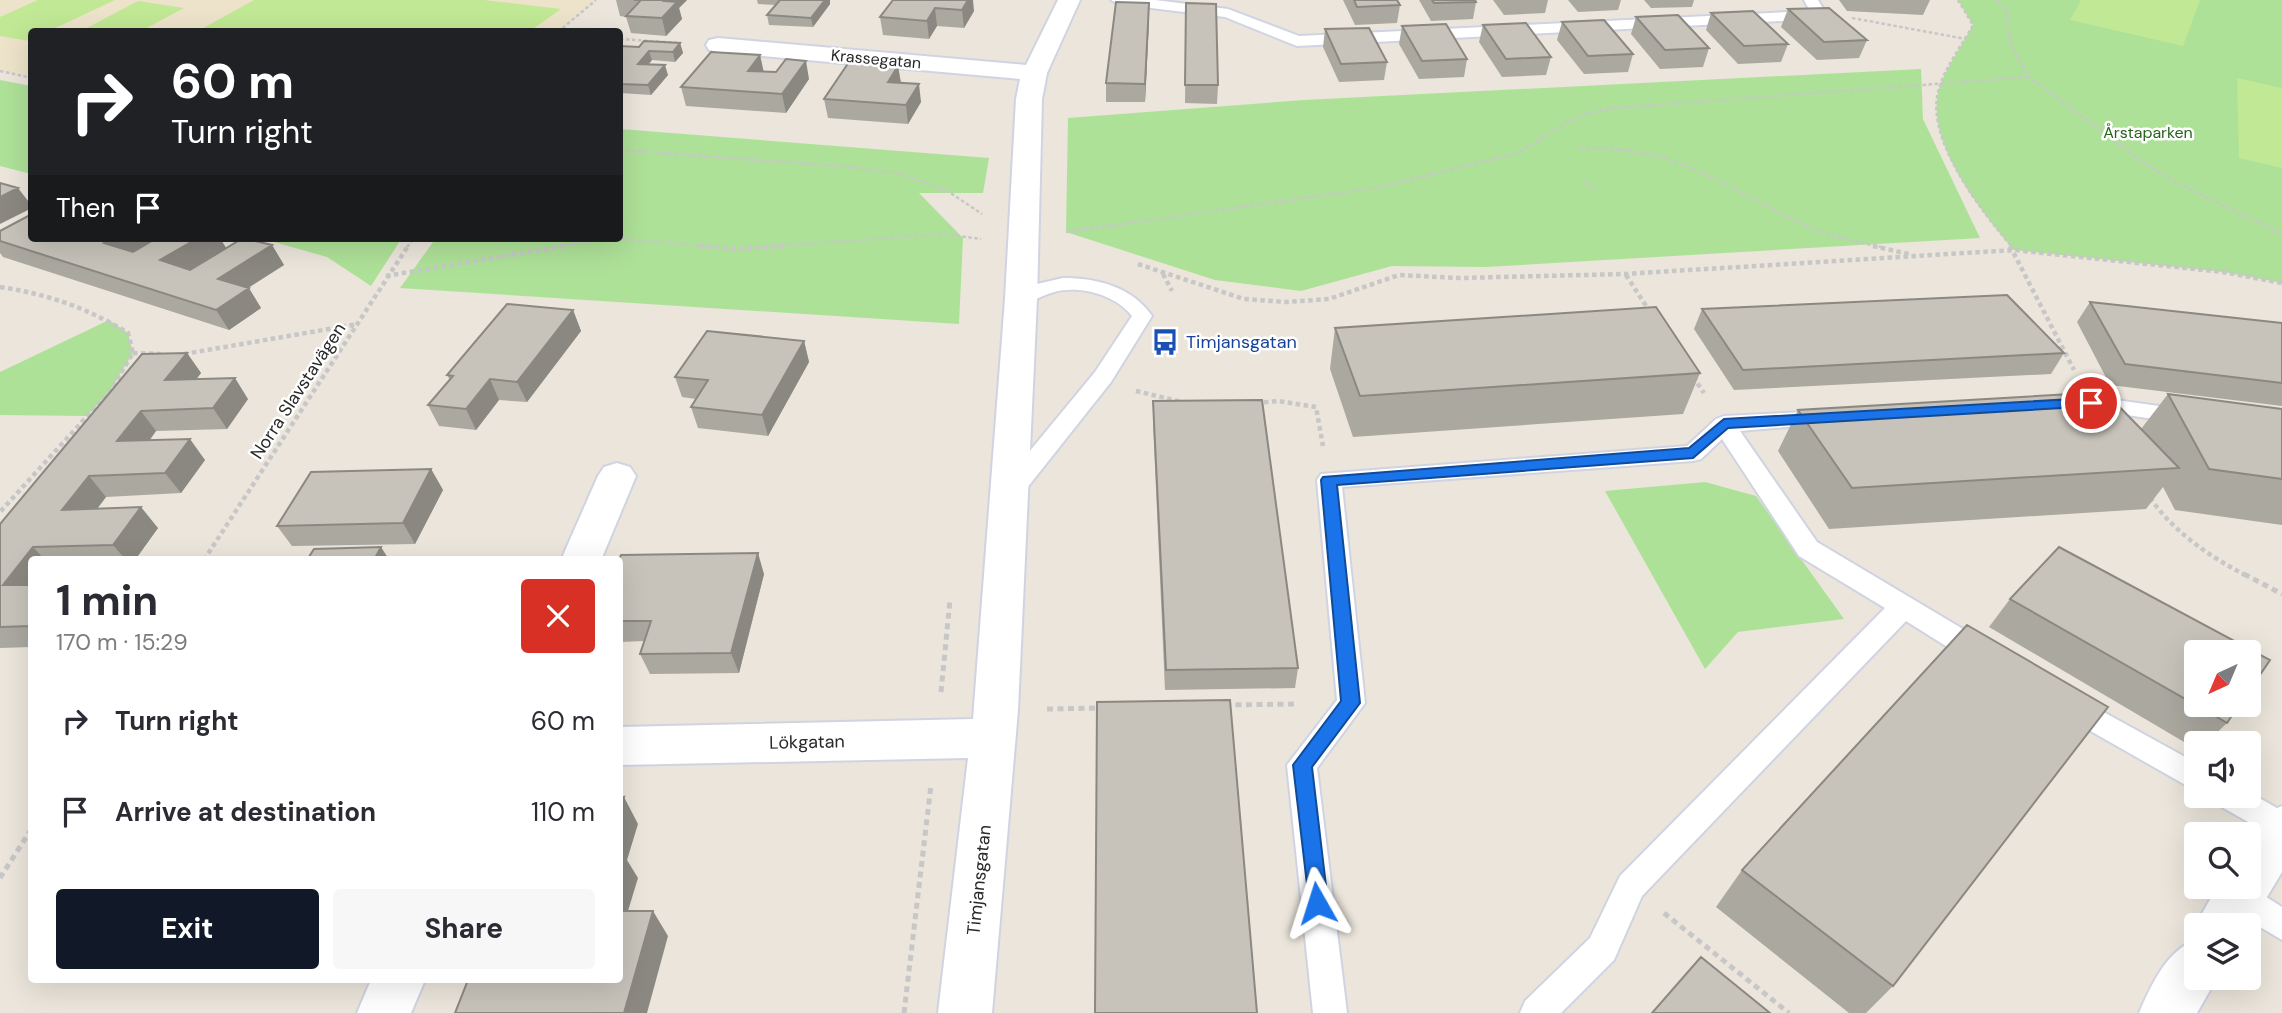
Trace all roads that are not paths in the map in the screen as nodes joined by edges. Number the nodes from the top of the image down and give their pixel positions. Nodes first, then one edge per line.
1 (1069, 0) edge
2 (1118, 0) edge
3 (1811, 0) edge
4 (1231, 6) edge
5 (718, 45) road end
6 (1034, 73) junction
7 (1021, 299) junction
8 (2064, 405) edge
9 (1846, 417) edge
10 (2214, 421) edge
11 (1724, 424) junction
12 (617, 476) dead end
13 (1010, 492) junction
14 (582, 556) edge
15 (1902, 608) junction
16 (2008, 669) edge
17 (2043, 689) edge
18 (995, 724) junction
19 (623, 746) edge
20 (2184, 771) edge
21 (2250, 808) edge
22 (2282, 827) edge
23 (2261, 861) edge
24 (2240, 899) edge
25 (2282, 925) edge
26 (397, 983) edge
27 (2184, 984) edge
28 (384, 1013) edge
29 (965, 1013) edge
30 (1330, 1013) edge
31 (1537, 1013) edge
32 (2166, 1013) edge

1 - 6 street, Timjansgatan
2 - 4 lane
3 - 4 lane
5 - 6 street, Krassegatan
6 - 7 street, Timjansgatan
7 - 13 street, Timjansgatan
7 - 13 lane
8 - 10 lane
9 - 11 lane
11 - 15 lane
11 - 30 lane
12 - 14 street
13 - 18 street, Timjansgatan
15 - 16 lane
15 - 31 lane
17 - 20 lane
18 - 19 street, Lökgatan
18 - 29 street, Timjansgatan
21 - 22 lane
22 - 23 street
24 - 25 lane
26 - 28 street
27 - 32 street

